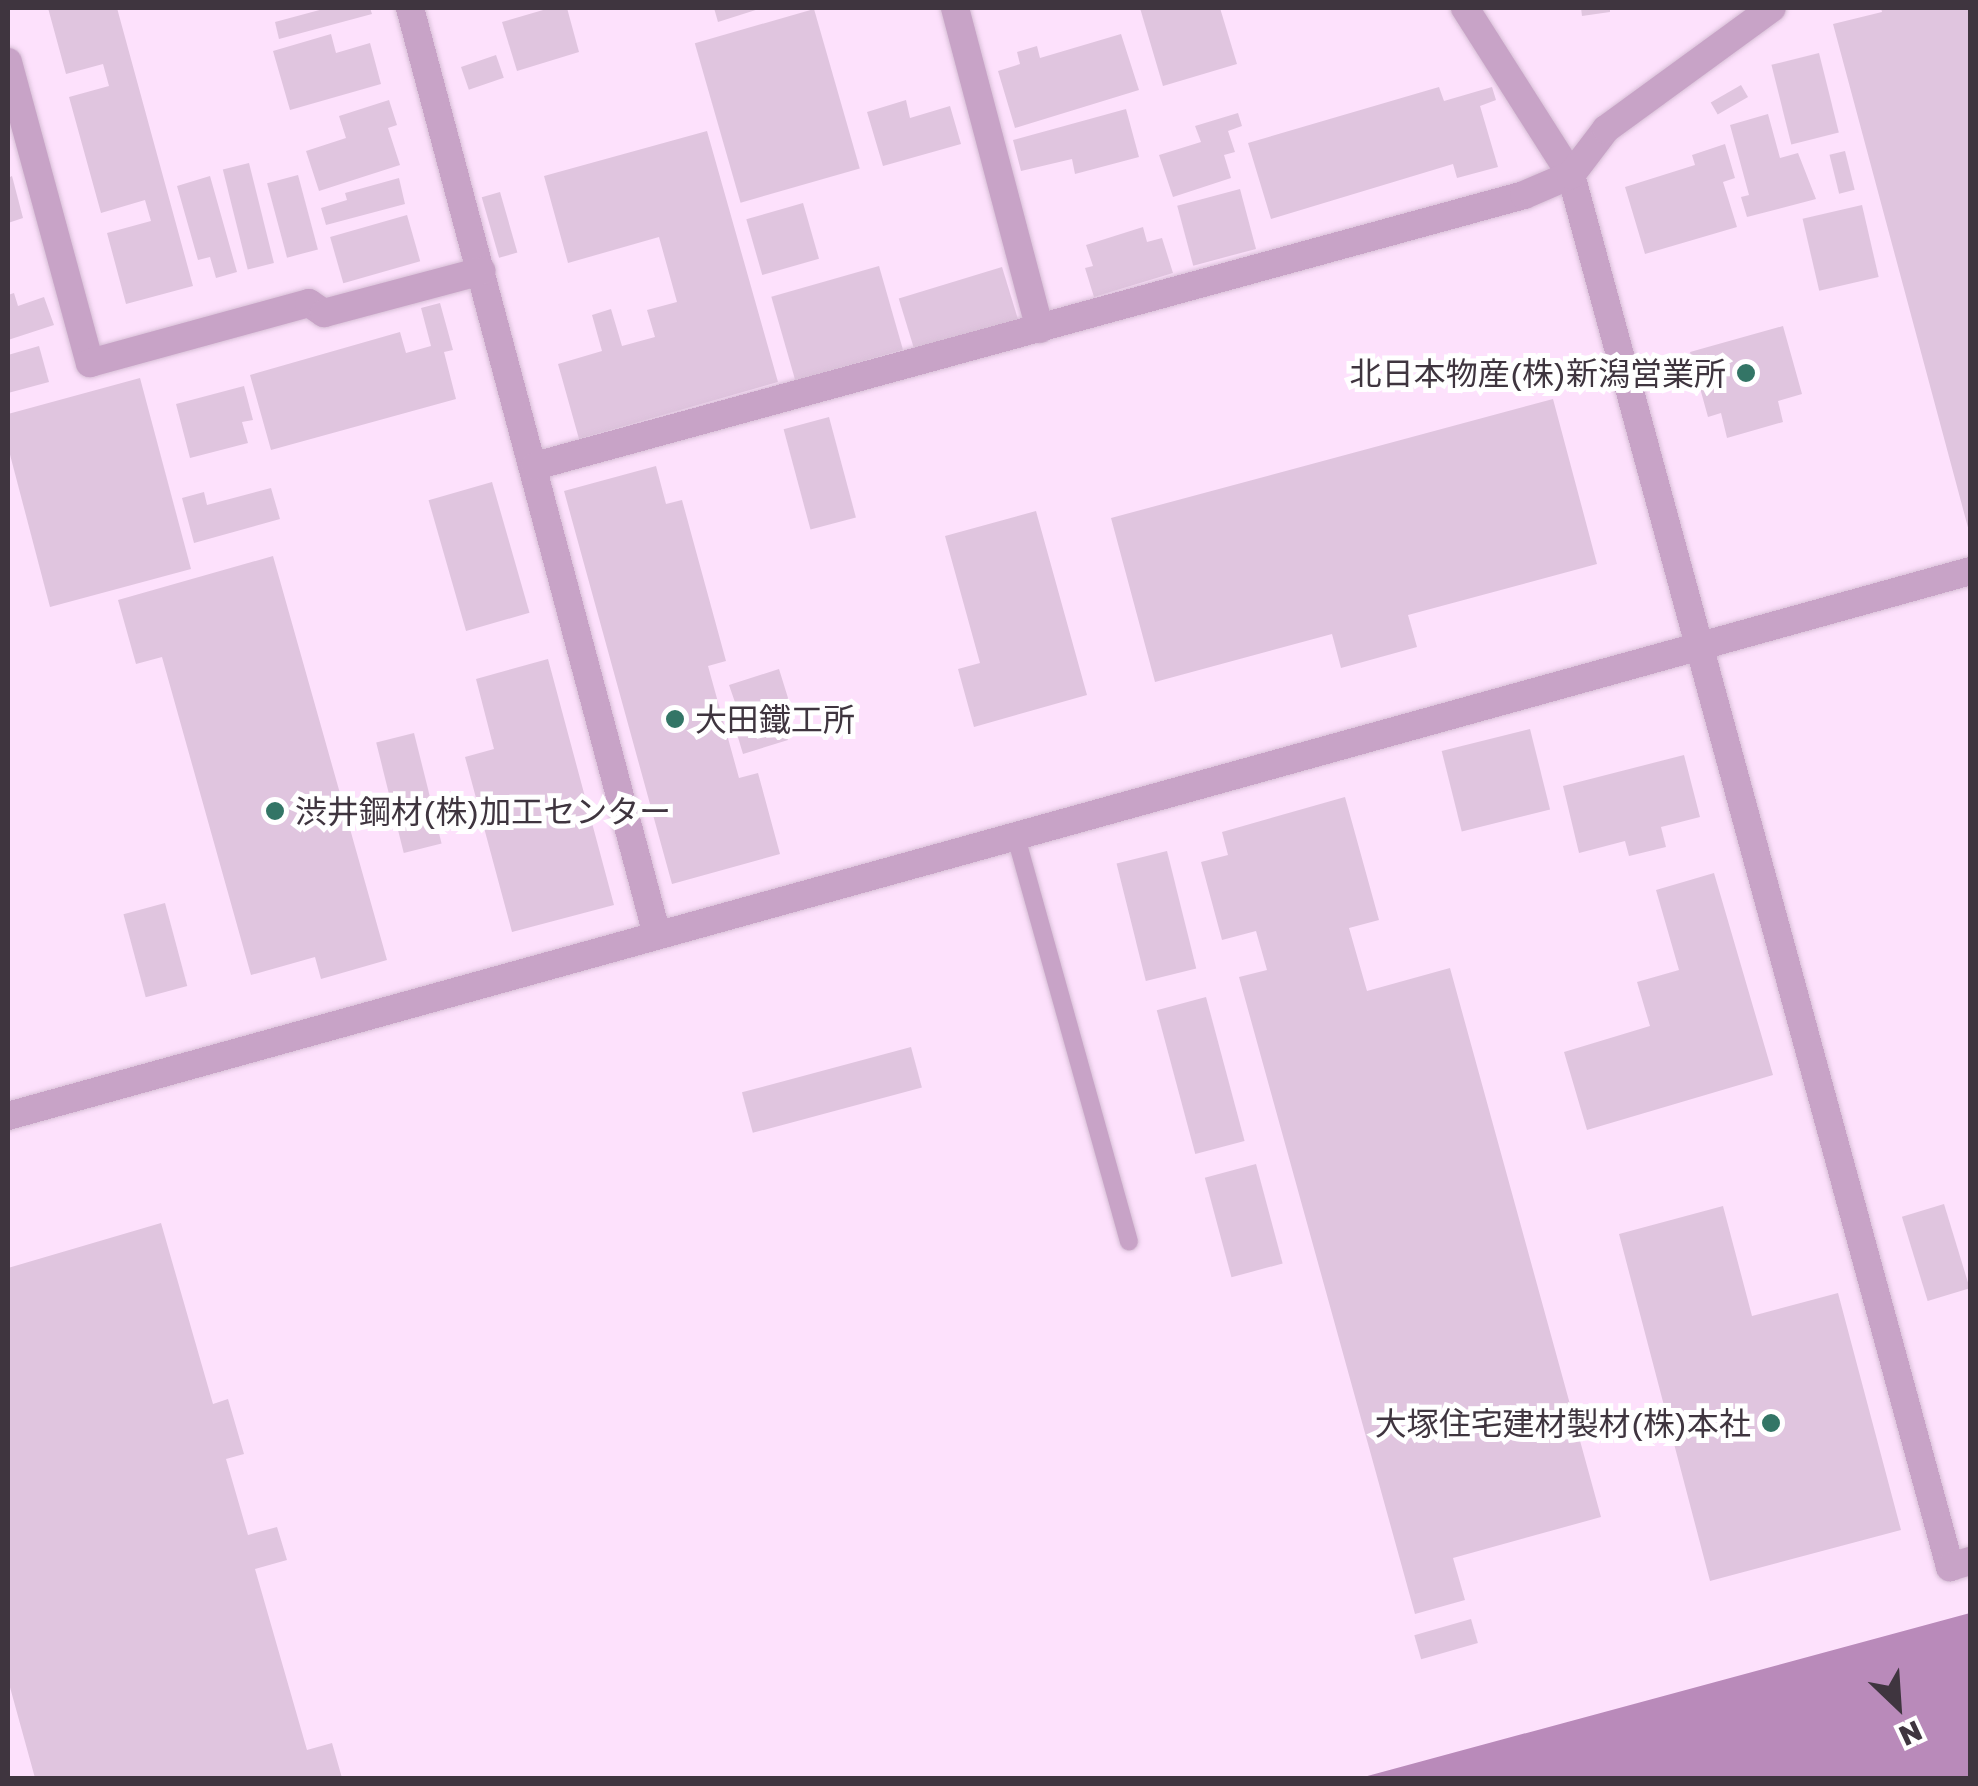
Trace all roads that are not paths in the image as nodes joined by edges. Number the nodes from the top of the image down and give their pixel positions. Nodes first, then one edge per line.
1 (410, 8) edge
2 (955, 8) edge
3 (1465, 8) edge
4 (1772, 8) edge
5 (8, 62) edge
6 (1572, 176) junction
7 (482, 271) junction
8 (1040, 329) junction
9 (535, 466) junction
10 (1970, 571) edge
11 (1701, 646) junction
12 (1016, 837) junction
13 (657, 935) junction
14 (8, 1116) edge
15 (1129, 1242) dead end
16 (1970, 1561) edge

1 - 7 street
2 - 8 street
3 - 6 street
4 - 6 street
5 - 7 street
6 - 8 street
6 - 11 street
7 - 9 street
8 - 9 street
9 - 13 street
10 - 11 street
11 - 12 street
11 - 16 street
12 - 13 street
12 - 15 lane
13 - 14 street

